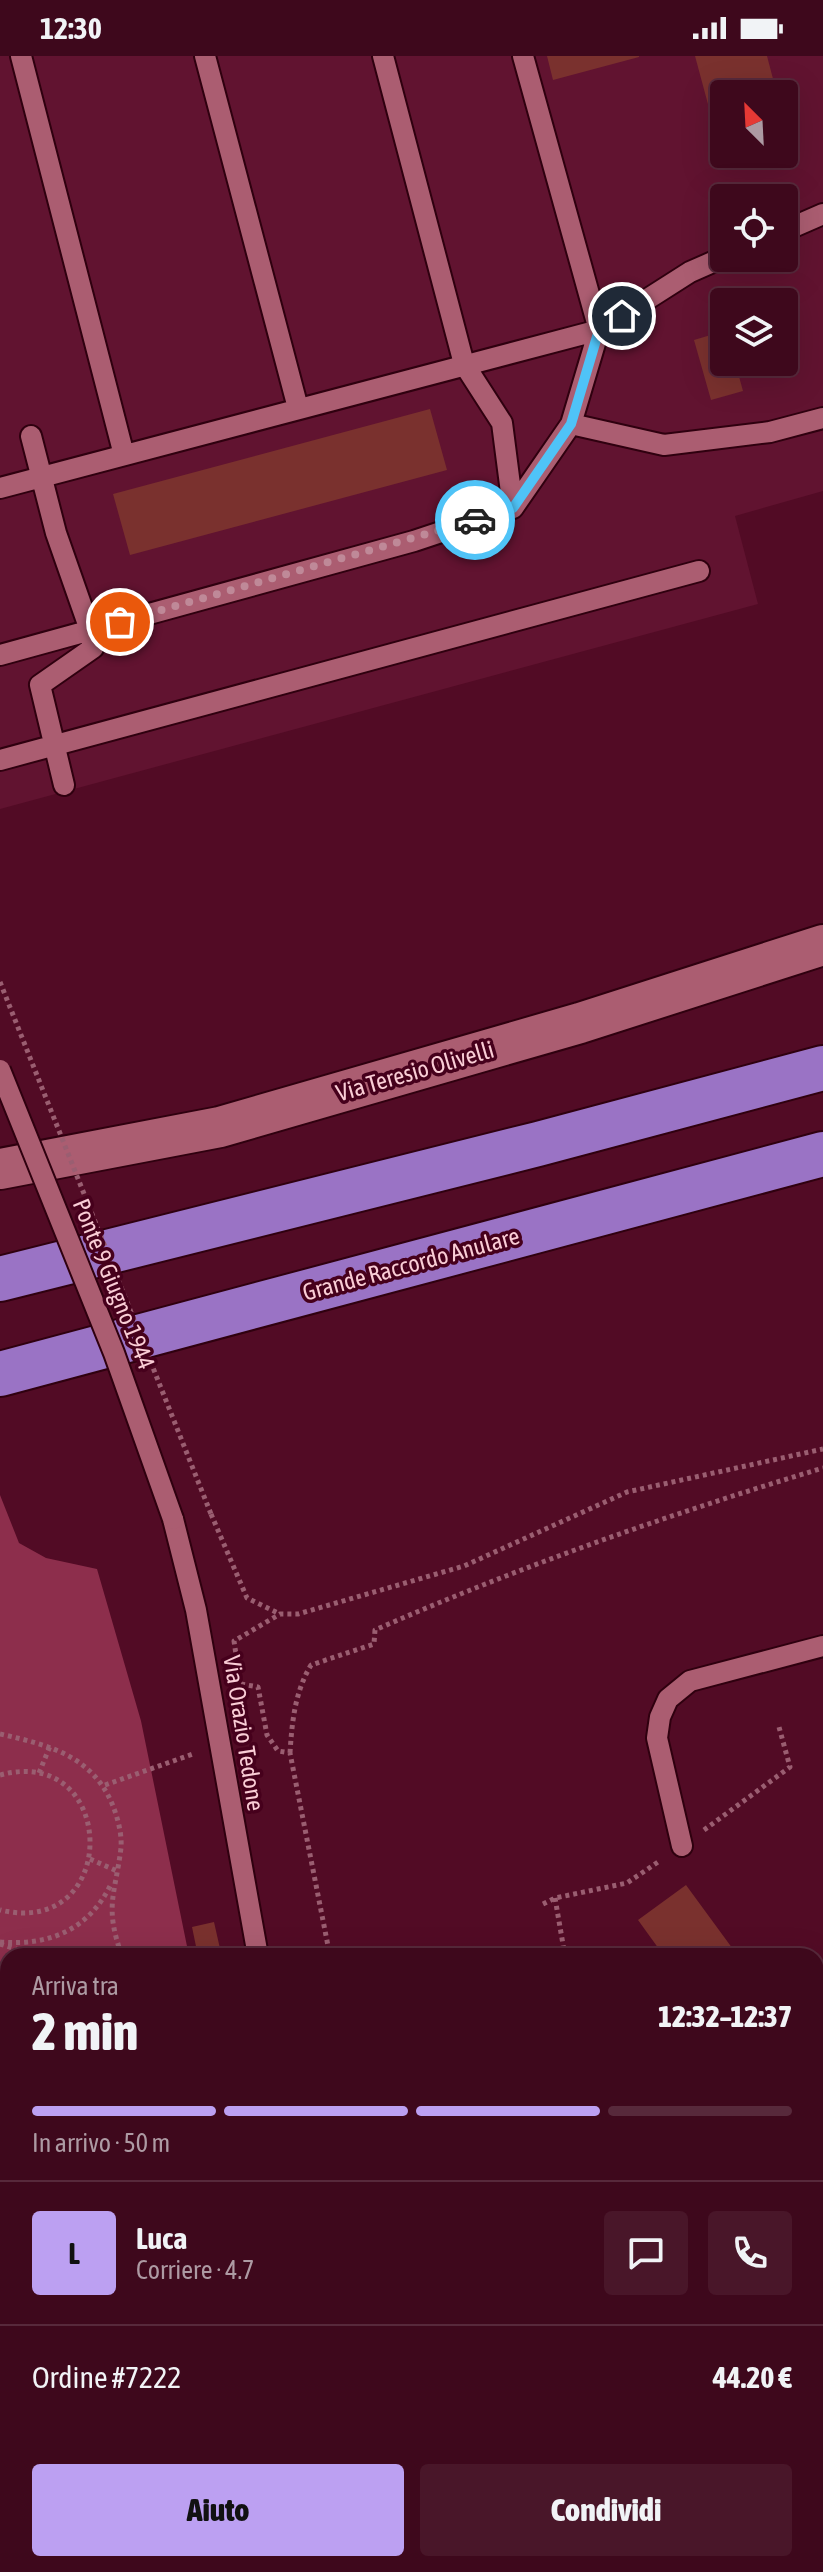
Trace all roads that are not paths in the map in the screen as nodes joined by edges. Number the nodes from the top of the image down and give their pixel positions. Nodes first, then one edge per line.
1 (21, 56) edge
2 (205, 56) edge
3 (383, 56) edge
4 (523, 56) edge
5 (823, 214) edge
6 (798, 225) edge
7 (710, 263) edge
8 (599, 330) junction
9 (464, 364) junction
10 (298, 408) junction
11 (823, 418) edge
12 (571, 424) junction
13 (31, 436) dead end
14 (124, 455) junction
15 (41, 477) junction
16 (0, 488) edge
17 (513, 508) junction
18 (699, 571) dead end
19 (90, 630) junction
20 (0, 655) edge
21 (54, 744) junction
22 (0, 760) edge
23 (64, 785) dead end
24 (823, 945) edge
25 (823, 1068) edge
26 (0, 1070) edge
27 (823, 1154) edge
28 (0, 1169) edge
29 (0, 1279) edge
30 (0, 1374) edge
31 (173, 1519) joint
32 (823, 1646) edge
33 (683, 1845) road end
34 (257, 1948) edge

1 - 14 lane
2 - 10 lane
3 - 9 lane
4 - 8 lane
5 - 6 lane
7 - 8 lane
8 - 9 lane
8 - 12 lane
9 - 10 lane
9 - 17 lane
10 - 14 lane
11 - 12 lane
12 - 17 lane
13 - 15 lane
14 - 15 lane
15 - 16 lane
15 - 19 lane
17 - 19 lane
18 - 21 lane
19 - 20 lane
19 - 21 lane
21 - 22 lane
21 - 23 lane
24 - 28 street, Via Teresio Olivelli
25 - 29 highway
26 - 31 lane, Ponte 9 Giugno 1944, bridge
27 - 30 highway, Grande Raccordo Anulare
31 - 34 lane, Via Orazio Tedone
32 - 33 lane

